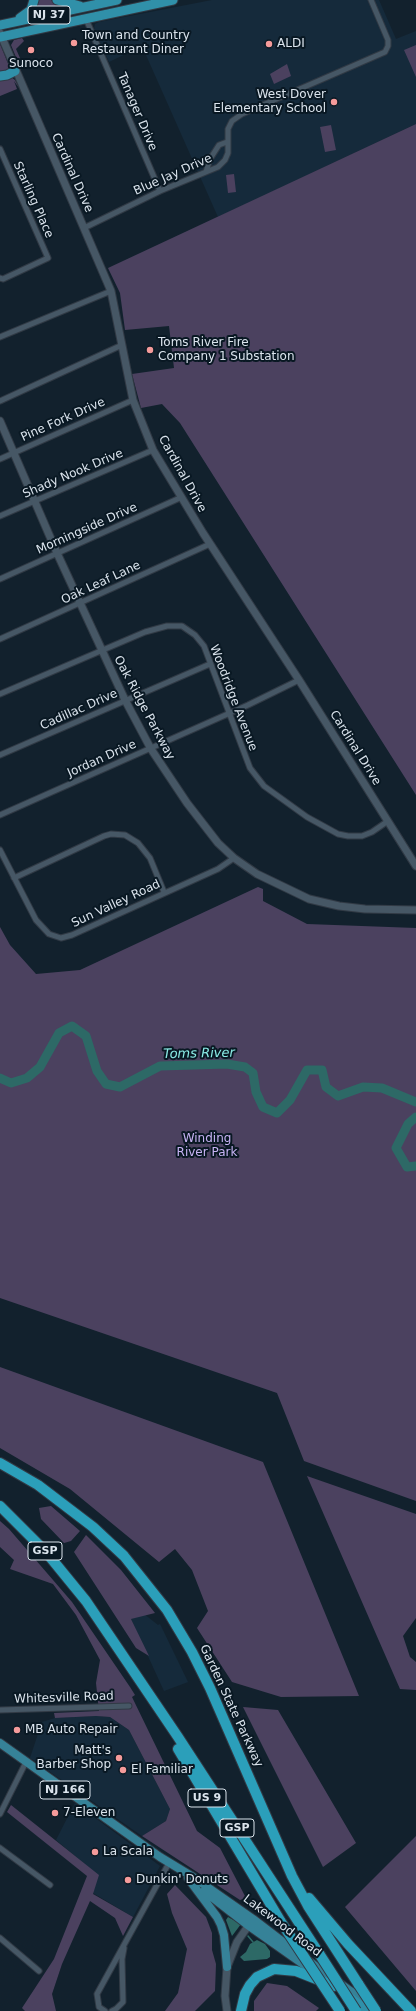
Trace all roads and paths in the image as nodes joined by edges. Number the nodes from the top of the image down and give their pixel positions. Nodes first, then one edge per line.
1 (34, 0) edge
2 (57, 0) edge
3 (114, 0) edge
4 (173, 0) edge
5 (371, 0) edge
6 (83, 7) junction
7 (86, 19) junction
8 (14, 22) junction
9 (0, 25) edge
10 (0, 36) edge
11 (15, 71) junction
12 (0, 76) edge
13 (227, 142) junction
14 (0, 149) edge
15 (206, 172) junction
16 (160, 191) junction
17 (84, 228) junction
18 (0, 279) edge
19 (111, 291) junction
20 (0, 337) edge
21 (122, 345) junction
22 (133, 400) junction
23 (0, 401) edge
24 (0, 421) edge
25 (153, 450) junction
26 (14, 452) junction
27 (0, 459) edge
28 (182, 498) junction
29 (35, 501) junction
30 (0, 516) edge
31 (210, 544) junction
32 (57, 553) junction
33 (0, 579) edge
34 (80, 604) junction
35 (0, 639) edge
36 (101, 651) junction
37 (210, 664) junction
38 (299, 680) junction
39 (0, 694) edge
40 (126, 700) junction
41 (229, 714) junction
42 (151, 749) junction
43 (0, 755) edge
44 (0, 815) edge
45 (388, 821) junction
46 (0, 850) edge
47 (234, 858) junction
48 (416, 866) edge
49 (14, 878) junction
50 (164, 892) junction
51 (416, 910) edge
52 (0, 1462) edge
53 (0, 1506) edge
54 (154, 1701) junction
55 (130, 1706) dead end
56 (0, 1710) edge
57 (0, 1743) edge
58 (26, 1762) junction
59 (0, 1814) edge
60 (277, 1845) junction
61 (0, 1848) edge
62 (169, 1863) junction
63 (188, 1878) junction
64 (50, 1885) dead end
65 (251, 1922) junction
66 (0, 1938) edge
67 (125, 1943) junction
68 (227, 1967) junction
69 (39, 1971) dead end
70 (334, 1986) junction
71 (105, 2011) edge
72 (112, 2011) edge
73 (227, 2011) edge
74 (241, 2011) edge
75 (340, 2011) edge
76 (356, 2011) edge
77 (368, 2011) edge
78 (378, 2011) edge
79 (411, 2011) edge

1 - 8 highway
2 - 6 highway
3 - 6 highway, NJ 37
4 - 7 highway, NJ 37
5 - 13 street, Blue Jay Drive
6 - 8 highway, NJ 37
7 - 10 highway, NJ 37
7 - 16 street, Tanager Drive
8 - 9 highway, NJ 37
10 - 11 street, Cardinal Drive
11 - 12 highway
11 - 17 street, Cardinal Drive
13 - 15 street
13 - 15 street, Blue Jay Drive
14 - 18 street, Starling Place
15 - 16 street, Blue Jay Drive
16 - 17 street, Blue Jay Drive
17 - 19 street, Cardinal Drive
19 - 20 street
19 - 21 street, Cardinal Drive
21 - 22 street, Cardinal Drive
21 - 23 street
22 - 25 street, Cardinal Drive
22 - 26 street, Pine Fork Drive
24 - 26 street, Oak Ridge Parkway
25 - 28 street, Cardinal Drive
25 - 29 street, Shady Nook Drive
26 - 27 street, Pine Fork Drive
26 - 29 street, Oak Ridge Parkway
28 - 31 street, Cardinal Drive
28 - 32 street, Morningside Drive
29 - 30 street, Shady Nook Drive
29 - 32 street, Oak Ridge Parkway
31 - 34 street, Oak Leaf Lane
31 - 38 street, Cardinal Drive
32 - 33 street, Morningside Drive
32 - 34 street, Oak Ridge Parkway
34 - 35 street, Oak Leaf Lane
34 - 36 street, Oak Ridge Parkway
36 - 37 street, Woodridge Avenue
36 - 39 street, Woodridge Avenue
36 - 40 street, Oak Ridge Parkway
37 - 40 street, Cadillac Drive
37 - 41 street, Woodridge Avenue
38 - 41 street, Jordan Drive
38 - 45 street, Cardinal Drive
40 - 42 street, Oak Ridge Parkway
40 - 43 street, Cadillac Drive
41 - 42 street, Jordan Drive
41 - 45 street, Woodridge Avenue
42 - 44 street, Jordan Drive
42 - 47 street, Oak Ridge Parkway
45 - 48 street, Cardinal Drive
46 - 49 street, Sun Valley Road
47 - 50 street, Sun Valley Road
47 - 51 street, Oak Ridge Parkway
49 - 50 street
49 - 50 street, Sun Valley Road
52 - 60 highway, Garden State Parkway / GSP
53 - 54 highway, GSP
54 - 75 highway, US 9, bridge
54 - 76 highway, GSP, bridge
55 - 56 street, Whitesville Road
57 - 58 main road, Lakewood Road / NJ 166
58 - 59 street
58 - 62 main road, Lakewood Road / NJ 166
60 - 78 highway, Garden State Parkway / GSP, bridge
60 - 79 highway
61 - 64 street
62 - 63 main road, Lakewood Road / NJ 166
62 - 65 main road, Lakewood Road / NJ 166
62 - 67 street
63 - 65 main road, Lakewood Road / NJ 166
63 - 68 main road
65 - 68 street
65 - 70 main road, Lakewood Road / NJ 166
65 - 78 main road, Lakewood Road / NJ 166
66 - 69 street
67 - 71 street
67 - 72 street
68 - 73 street
70 - 74 highway
70 - 77 highway, Lakewood Road

